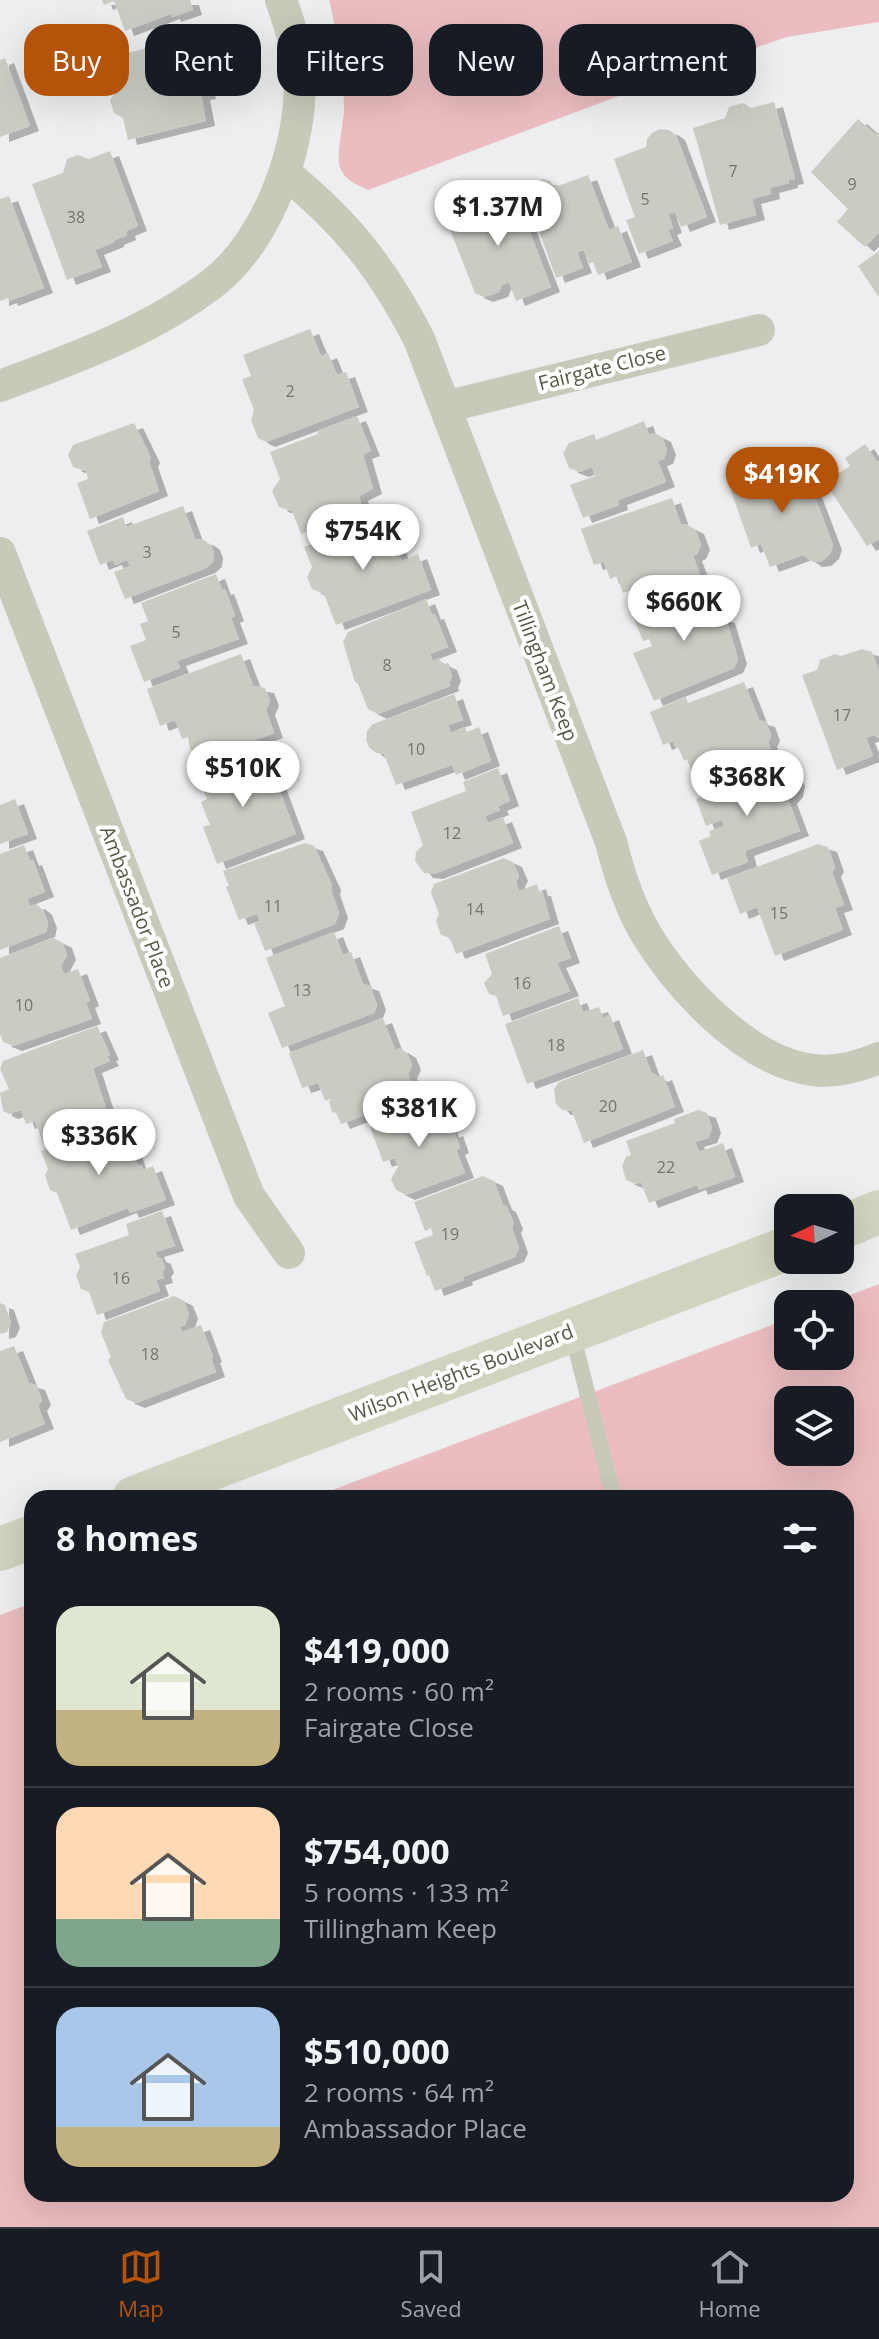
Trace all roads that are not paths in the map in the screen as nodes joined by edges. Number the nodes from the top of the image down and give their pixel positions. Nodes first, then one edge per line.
1 (281, 0) edge
2 (285, 173) junction
3 (759, 330) dead end
4 (0, 386) edge
5 (445, 407) junction
6 (0, 553) edge
7 (879, 1058) edge
8 (879, 1212) edge
9 (854, 1222) edge
10 (289, 1253) dead end
11 (774, 1253) edge
12 (571, 1332) junction
13 (155, 1490) edge
14 (612, 1490) edge
15 (24, 1540) edge
16 (0, 1549) edge

1 - 2 street
2 - 4 street
2 - 5 street, Tillingham Keep
3 - 5 street, Fairgate Close
5 - 7 street, Tillingham Keep
6 - 10 street, Ambassador Place
8 - 9 main road
11 - 12 main road, Wilson Heights Boulevard
12 - 13 main road, Wilson Heights Boulevard
12 - 14 lane
15 - 16 main road

